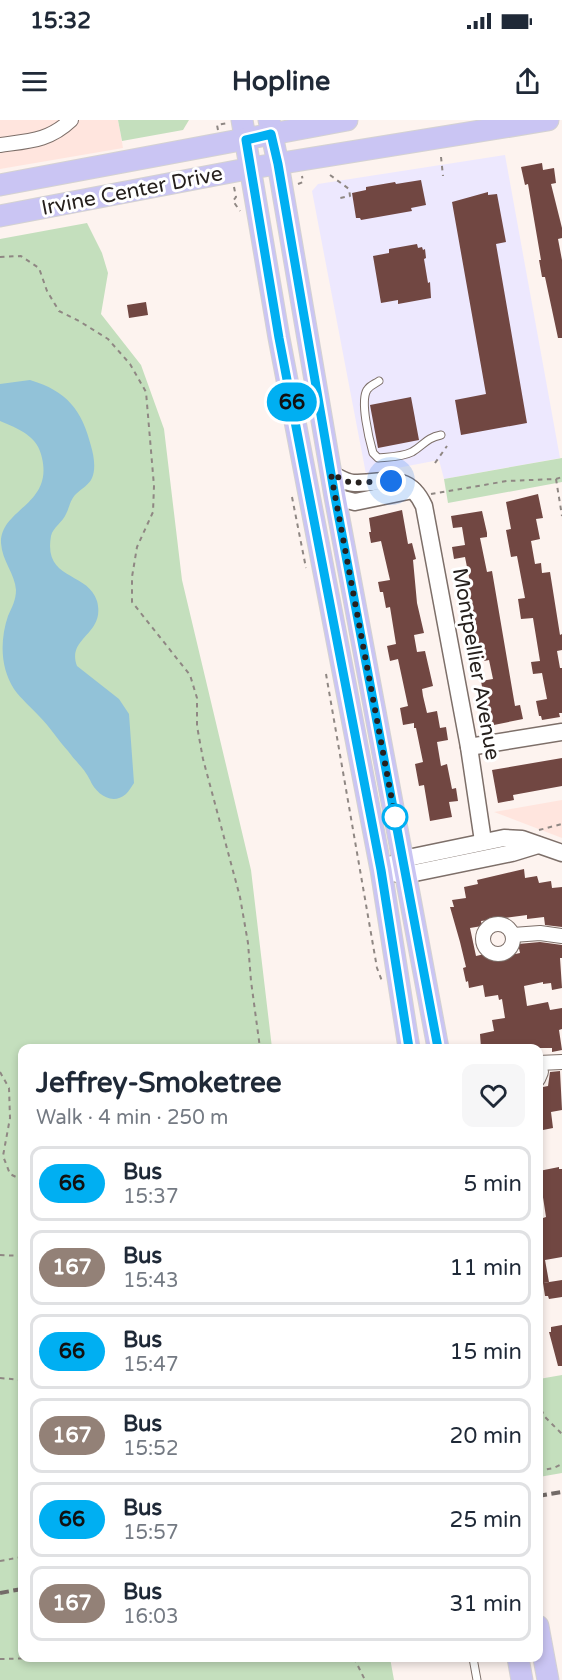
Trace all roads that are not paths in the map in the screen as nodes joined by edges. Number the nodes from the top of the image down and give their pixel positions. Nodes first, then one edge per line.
1 (71, 120) edge
2 (347, 120) edge
3 (548, 120) edge
4 (270, 127) edge
5 (244, 130) edge
6 (0, 145) edge
7 (278, 164) junction
8 (252, 168) junction
9 (0, 185) edge
10 (0, 216) edge
11 (269, 272) junction
12 (313, 366) junction
13 (379, 381) dead end
14 (296, 424) junction
15 (441, 435) dead end
16 (331, 474) junction
17 (416, 493) junction
18 (335, 497) junction
19 (562, 732) edge
20 (469, 747) junction
21 (534, 839) junction
22 (483, 841) junction
23 (562, 853) edge
24 (404, 867) junction
25 (381, 870) junction
26 (513, 935) dead end
27 (562, 936) edge
28 (408, 1044) edge
29 (437, 1044) edge
30 (562, 1062) edge
31 (543, 1063) edge
32 (543, 1653) edge
33 (474, 1662) edge
34 (519, 1662) edge
35 (477, 1680) edge
36 (522, 1680) edge
37 (548, 1680) edge

1 - 6 street
2 - 4 main road, Irvine Center Drive
3 - 7 main road, Irvine Center Drive
4 - 5 main road, Irvine Center Drive
4 - 7 main road
5 - 8 main road
5 - 9 main road, Irvine Center Drive
7 - 8 main road, Irvine Center Drive
7 - 12 main road
8 - 10 main road, Irvine Center Drive
8 - 11 main road
11 - 12 main road
11 - 14 main road
12 - 16 main road
13 - 15 lane
14 - 18 main road
14 - 25 main road
16 - 17 street
16 - 18 main road
17 - 18 street
17 - 20 street, Montpellier Avenue
18 - 24 main road
19 - 20 street
20 - 22 street, Montpellier Avenue
21 - 22 street
21 - 23 street
21 - 24 street
22 - 24 street
24 - 25 street
24 - 29 main road
25 - 28 main road
26 - 27 street
30 - 31 street
32 - 37 main road
33 - 35 lane
34 - 36 main road

